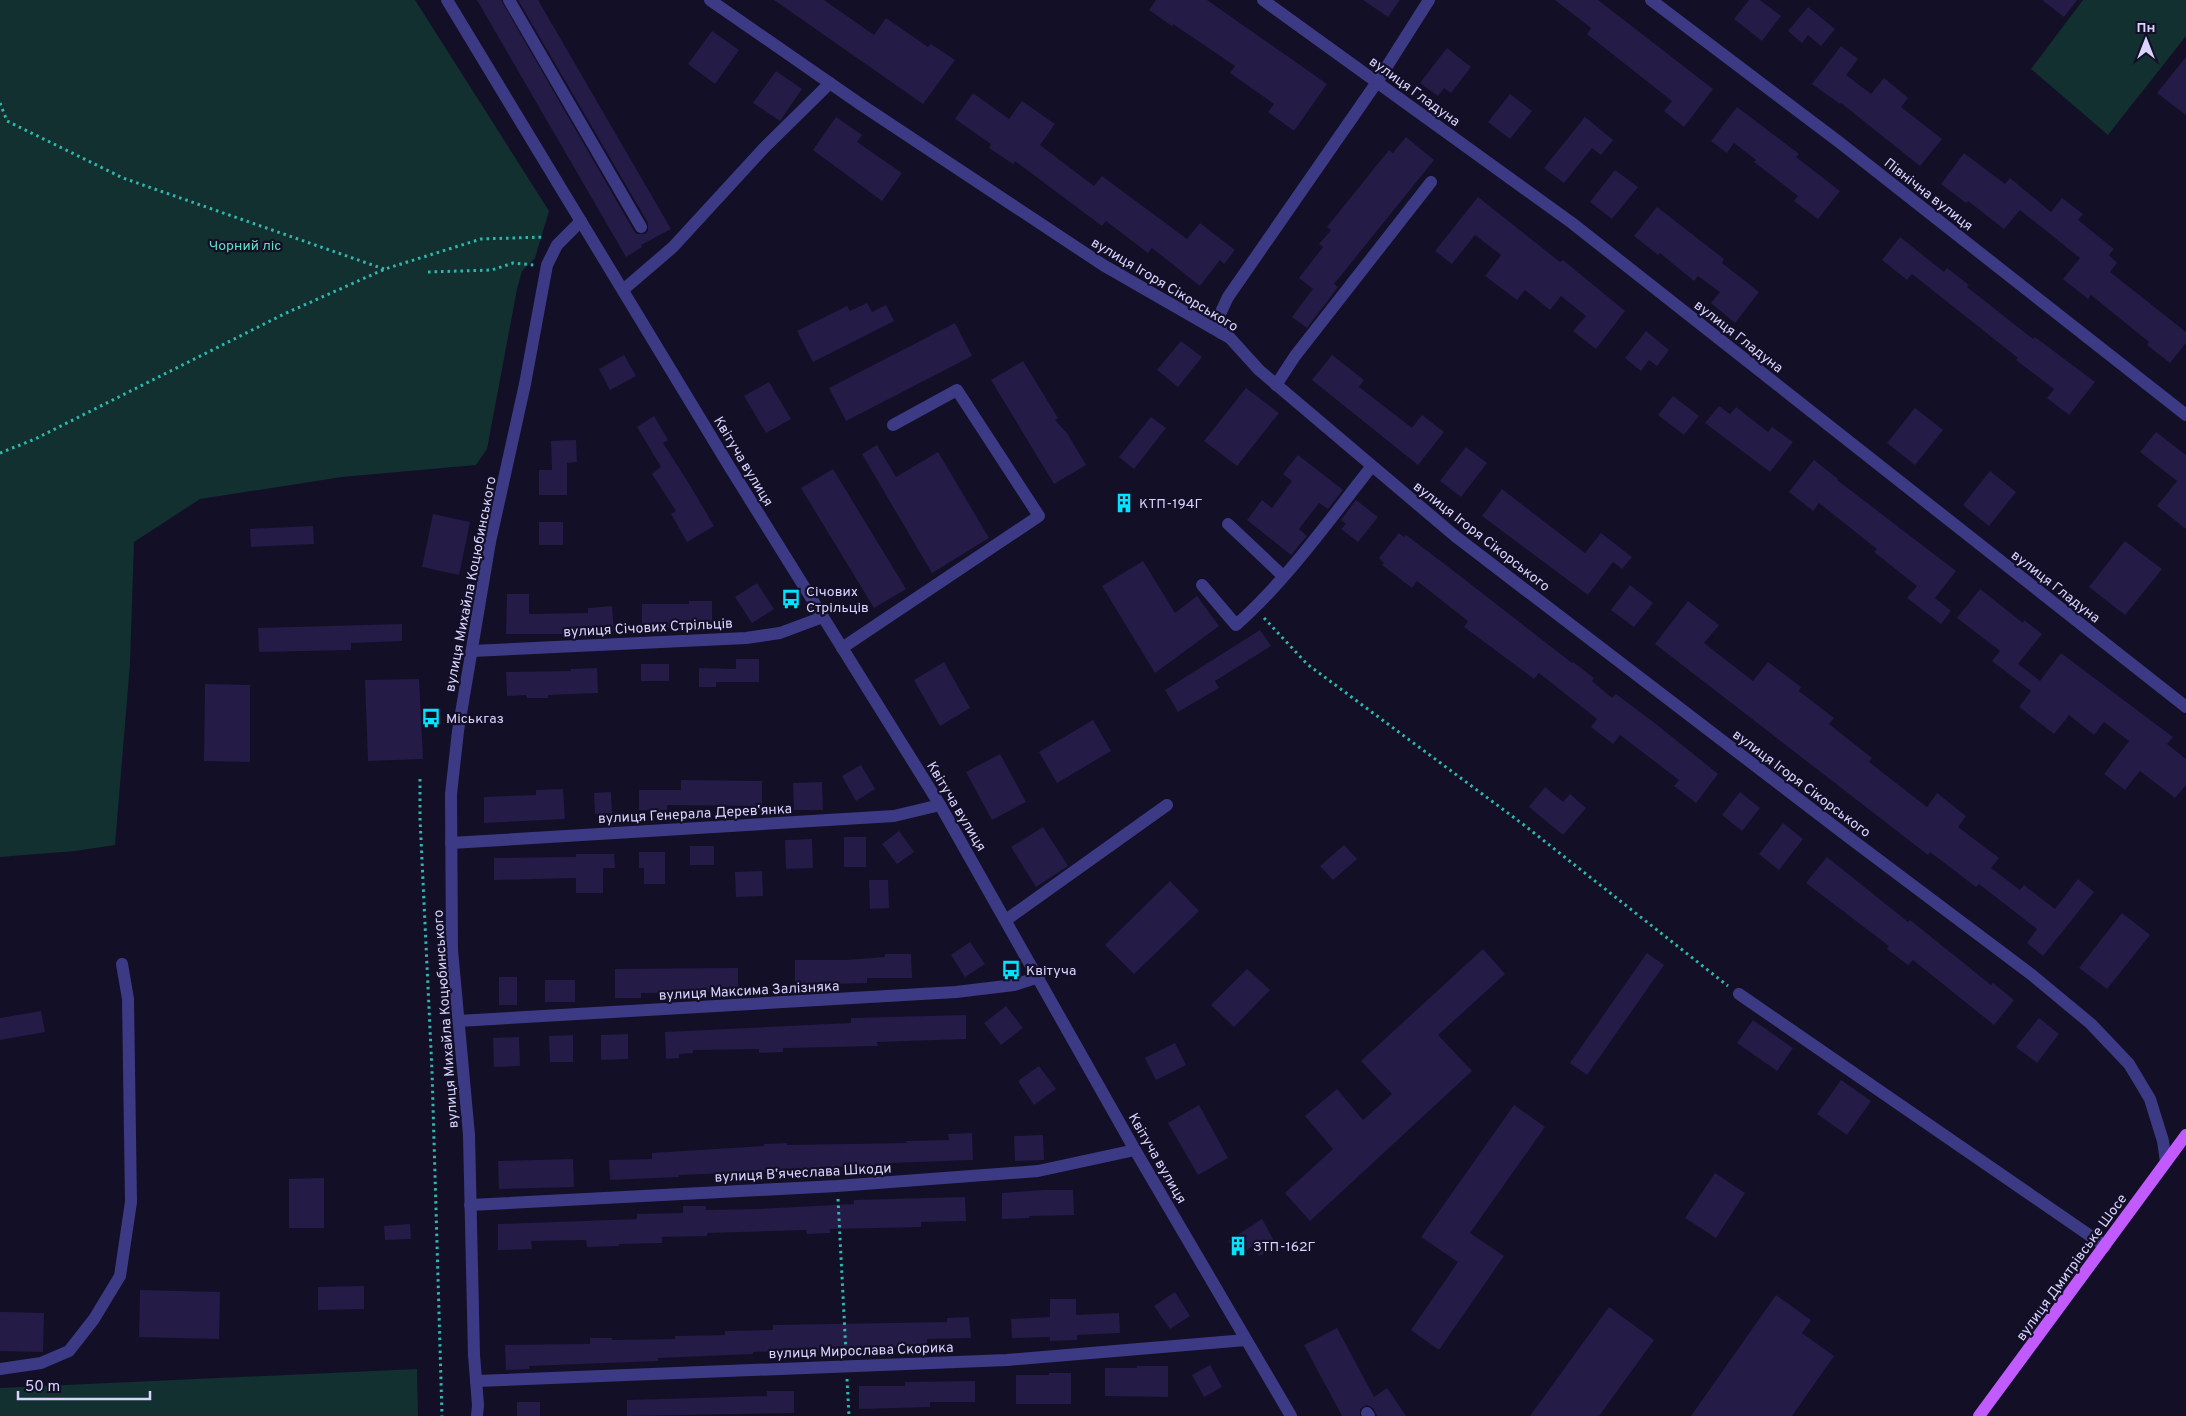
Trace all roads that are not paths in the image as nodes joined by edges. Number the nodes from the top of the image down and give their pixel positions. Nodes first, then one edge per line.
1 (448, 0) edge
2 (509, 0) edge
3 (710, 0) edge
4 (1263, 0) edge
5 (1429, 0) edge
6 (1651, 0) edge
7 (1376, 82) junction
8 (830, 83) junction
9 (1431, 182) dead end
10 (581, 221) junction
11 (641, 227) dead end
12 (623, 290) junction
13 (1221, 333) junction
14 (1276, 385) junction
15 (2186, 414) edge
16 (893, 425) dead end
17 (1372, 466) junction
18 (1228, 524) dead end
19 (1284, 576) junction
20 (1202, 585) dead end
21 (823, 618) junction
22 (842, 648) junction
23 (472, 651) junction
24 (2186, 707) edge
25 (1167, 804) dead end
26 (940, 806) junction
27 (451, 843) junction
28 (1006, 920) junction
29 (122, 964) dead end
30 (1039, 977) junction
31 (1739, 994) road end
32 (458, 1021) junction
33 (2186, 1135) edge
34 (1136, 1150) junction
35 (2166, 1162) junction
36 (470, 1205) junction
37 (2105, 1246) junction
38 (1246, 1340) junction
39 (0, 1369) edge
40 (476, 1381) junction
41 (477, 1410) edge
42 (487, 1416) edge
43 (1291, 1416) edge
44 (1979, 1416) edge

1 - 10 street, Квітуча вулиця
2 - 11 street
3 - 8 street, вулиця Ігоря Сікорського
4 - 7 street, вулиця Гладуна
5 - 7 street
6 - 15 street, Північна вулиця
7 - 13 street
7 - 24 street, вулиця Гладуна
8 - 12 street
8 - 13 street, вулиця Ігоря Сікорського
9 - 14 street
10 - 12 street, Квітуча вулиця
10 - 23 street, вулиця Михайла Коцюбинського
12 - 21 street, Квітуча вулиця
13 - 14 street, вулиця Ігоря Сікорського
14 - 17 street, вулиця Ігоря Сікорського
16 - 22 street
17 - 19 street
17 - 35 street, вулиця Ігоря Сікорського
18 - 19 street
19 - 20 street
21 - 22 street, Квітуча вулиця
21 - 23 street, вулиця Січових Стрільців
22 - 26 street, Квітуча вулиця
23 - 27 street, вулиця Михайла Коцюбинського
25 - 28 street
26 - 27 street, вулиця Генерала Деревʼянка
26 - 28 street, Квітуча вулиця
27 - 32 street, вулиця Михайла Коцюбинського
28 - 30 street, Квітуча вулиця
29 - 39 street
30 - 32 street, вулиця Максима Залізняка
30 - 34 street, Квітуча вулиця
31 - 37 street
32 - 36 street, вулиця Михайла Коцюбинського
33 - 35 main road, вулиця Дмитрівське Шосе
34 - 36 street, вулиця Вʼячеслава Шкоди
34 - 38 street, Квітуча вулиця
35 - 37 main road, вулиця Дмитрівське Шосе
36 - 40 street, вулиця Михайла Коцюбинського
37 - 44 main road, вулиця Дмитрівське Шосе
38 - 40 street, вулиця Мирослава Скорика
38 - 43 street, Квітуча вулиця
40 - 41 street, вулиця Михайла Коцюбинського
41 - 42 street

